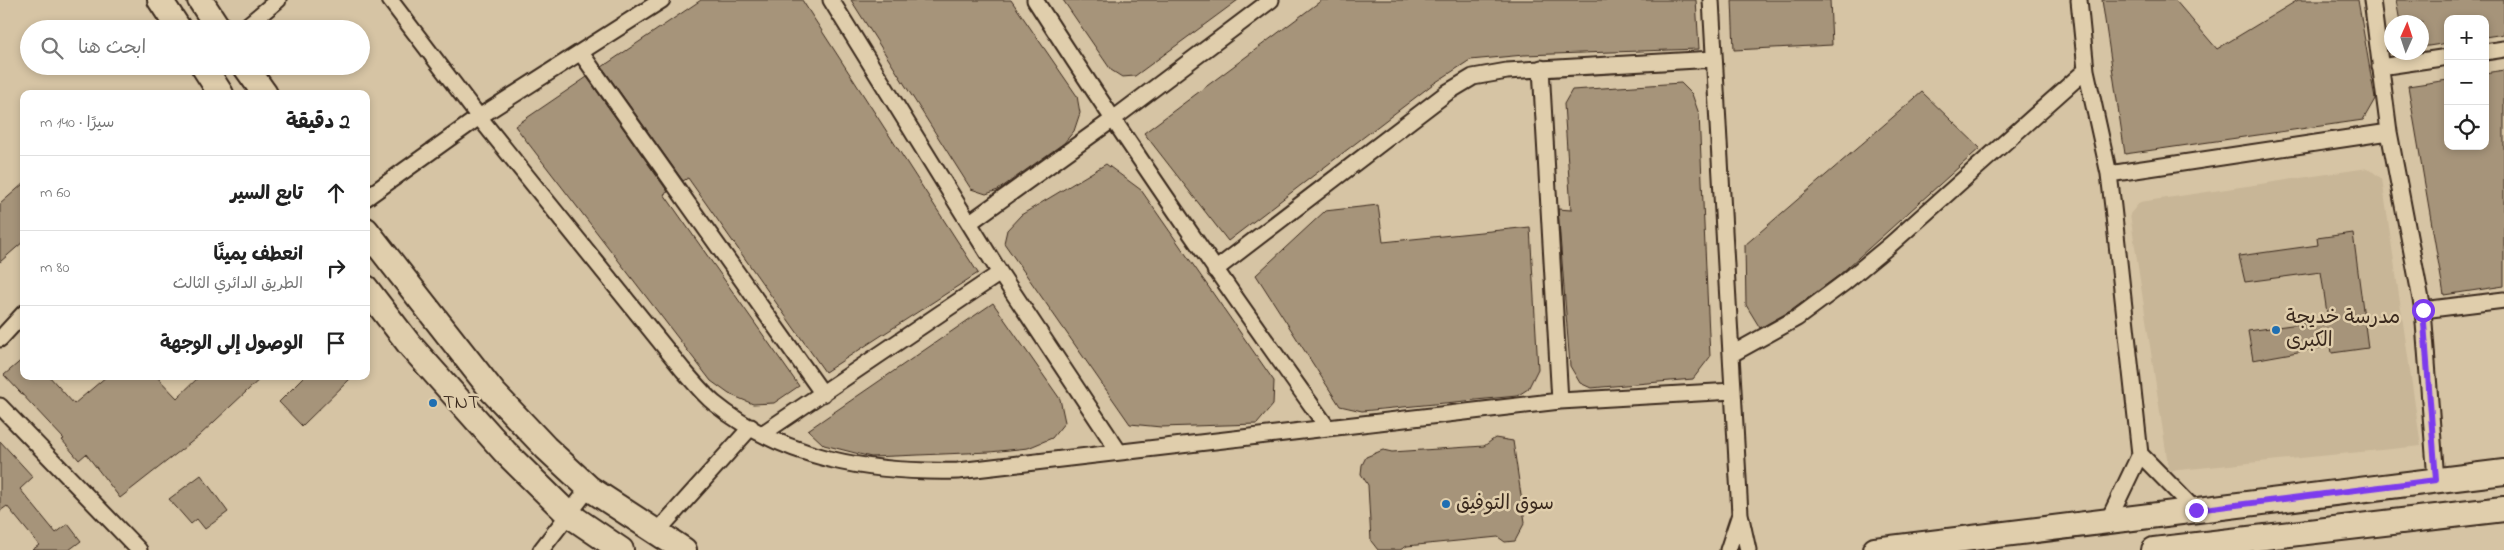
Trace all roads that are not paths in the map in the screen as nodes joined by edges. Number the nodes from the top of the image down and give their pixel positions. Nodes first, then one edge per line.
1 (160, 0) edge
2 (200, 0) edge
3 (278, 0) edge
4 (390, 0) edge
5 (662, 0) edge
6 (832, 0) edge
7 (1035, 0) edge
8 (1271, 0) edge
9 (1711, 0) edge
10 (2079, 0) edge
11 (2372, 0) edge
12 (173, 20) edge
13 (213, 20) edge
14 (254, 20) edge
15 (2504, 49) edge
16 (2489, 51) edge
17 (580, 54) junction
18 (2444, 58) edge
19 (1714, 59) junction
20 (2380, 67) junction
21 (1541, 68) junction
22 (2086, 70) junction
23 (209, 75) edge
24 (251, 75) edge
25 (218, 90) edge
26 (262, 90) edge
27 (479, 117) junction
28 (1112, 120) junction
29 (2389, 132) junction
30 (2109, 174) junction
31 (370, 195) edge
32 (969, 222) junction
33 (370, 235) edge
34 (1215, 270) junction
35 (1000, 273) junction
36 (370, 293) edge
37 (2504, 300) edge
38 (2423, 310) junction
39 (20, 317) edge
40 (0, 339) edge
41 (1732, 354) junction
42 (1733, 391) junction
43 (823, 394) junction
44 (1560, 401) junction
45 (0, 406) edge
46 (1327, 427) junction
47 (757, 430) junction
48 (1119, 452) junction
49 (2140, 454) junction
50 (2504, 472) edge
51 (2436, 480) junction
52 (589, 488) junction
53 (2504, 509) edge
54 (2196, 510) junction
55 (568, 514) junction
56 (1740, 514) junction
57 (2107, 523) junction
58 (656, 533) junction
59 (139, 550) edge
60 (542, 550) edge
61 (621, 550) edge
62 (684, 550) edge
63 (1728, 550) edge
64 (1748, 550) edge
65 (1875, 550) edge
66 (2154, 550) edge

1 - 12 main road
2 - 13 main road
3 - 14 street
4 - 27 street
5 - 17 street
6 - 32 street
7 - 28 street
8 - 28 street
9 - 19 street
10 - 22 street
11 - 20 street
15 - 16 street
17 - 27 street
17 - 43 street
18 - 20 street
19 - 21 street
19 - 41 street
20 - 29 street
21 - 34 street
21 - 44 street
22 - 30 street
22 - 41 street
23 - 25 main road
24 - 26 main road
27 - 31 street
27 - 47 street
28 - 32 street
28 - 34 street
29 - 30 street
29 - 38 street
30 - 49 street
32 - 35 street
33 - 52 main road
34 - 46 street
35 - 43 street
35 - 48 street
36 - 55 main road
37 - 38 street
38 - 51 street
39 - 40 street
41 - 42 street
42 - 44 street
42 - 56 street
43 - 47 street
44 - 46 street
45 - 59 street
46 - 48 street
47 - 48 street
47 - 58 street
49 - 54 street
49 - 57 street
50 - 51 main road
51 - 54 main road
52 - 55 street
52 - 58 main road
53 - 66 main road
54 - 57 main road
55 - 60 street
55 - 61 main road
56 - 63 street
56 - 64 street
57 - 65 main road
58 - 62 main road

